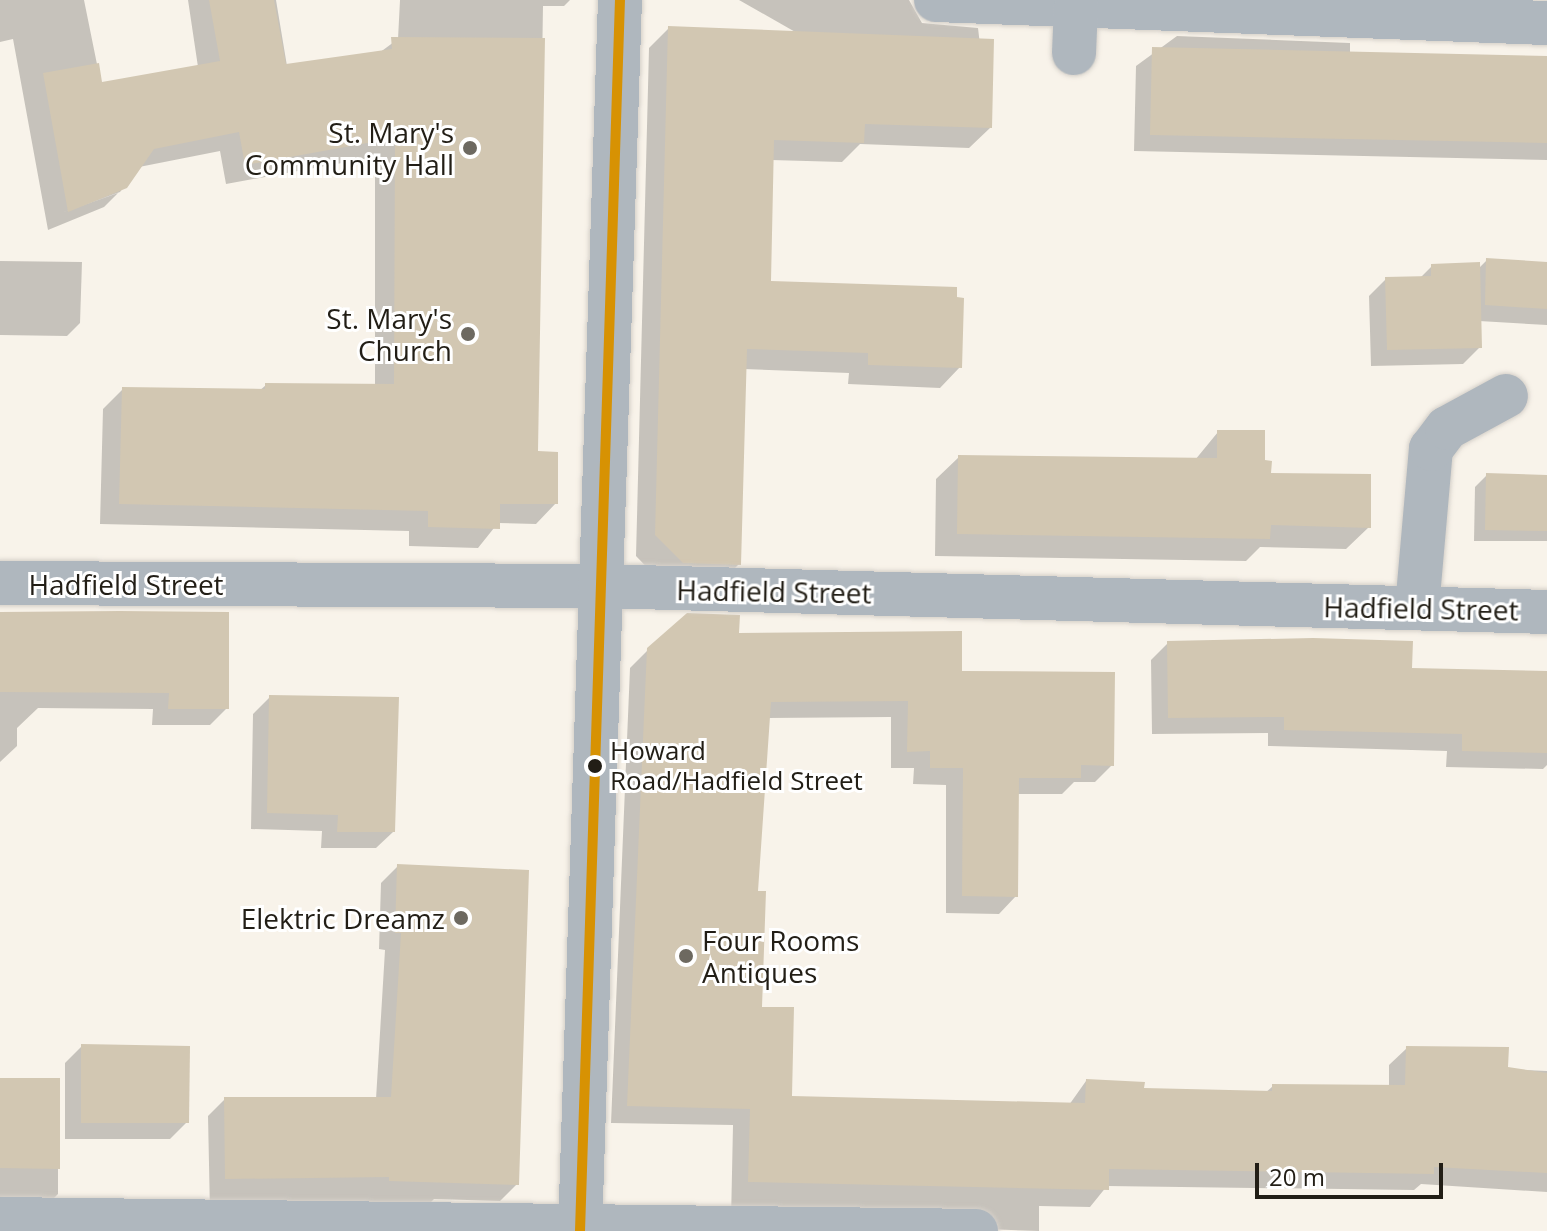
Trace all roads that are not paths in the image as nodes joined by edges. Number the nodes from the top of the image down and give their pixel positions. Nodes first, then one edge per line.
1 (620, 0) edge
2 (936, 0) edge
3 (1076, 5) junction
4 (1547, 23) edge
5 (1074, 53) dead end
6 (1506, 396) dead end
7 (0, 583) edge
8 (600, 586) junction
9 (1417, 608) junction
10 (1547, 612) edge
11 (0, 1219) edge
12 (580, 1228) edge
13 (976, 1231) edge

1 - 8 street
2 - 3 street
3 - 4 street
3 - 5 street
6 - 9 street
7 - 8 street, Hadfield Street
8 - 9 street, Hadfield Street
8 - 12 street
9 - 10 street, Hadfield Street
11 - 12 street
12 - 13 street

